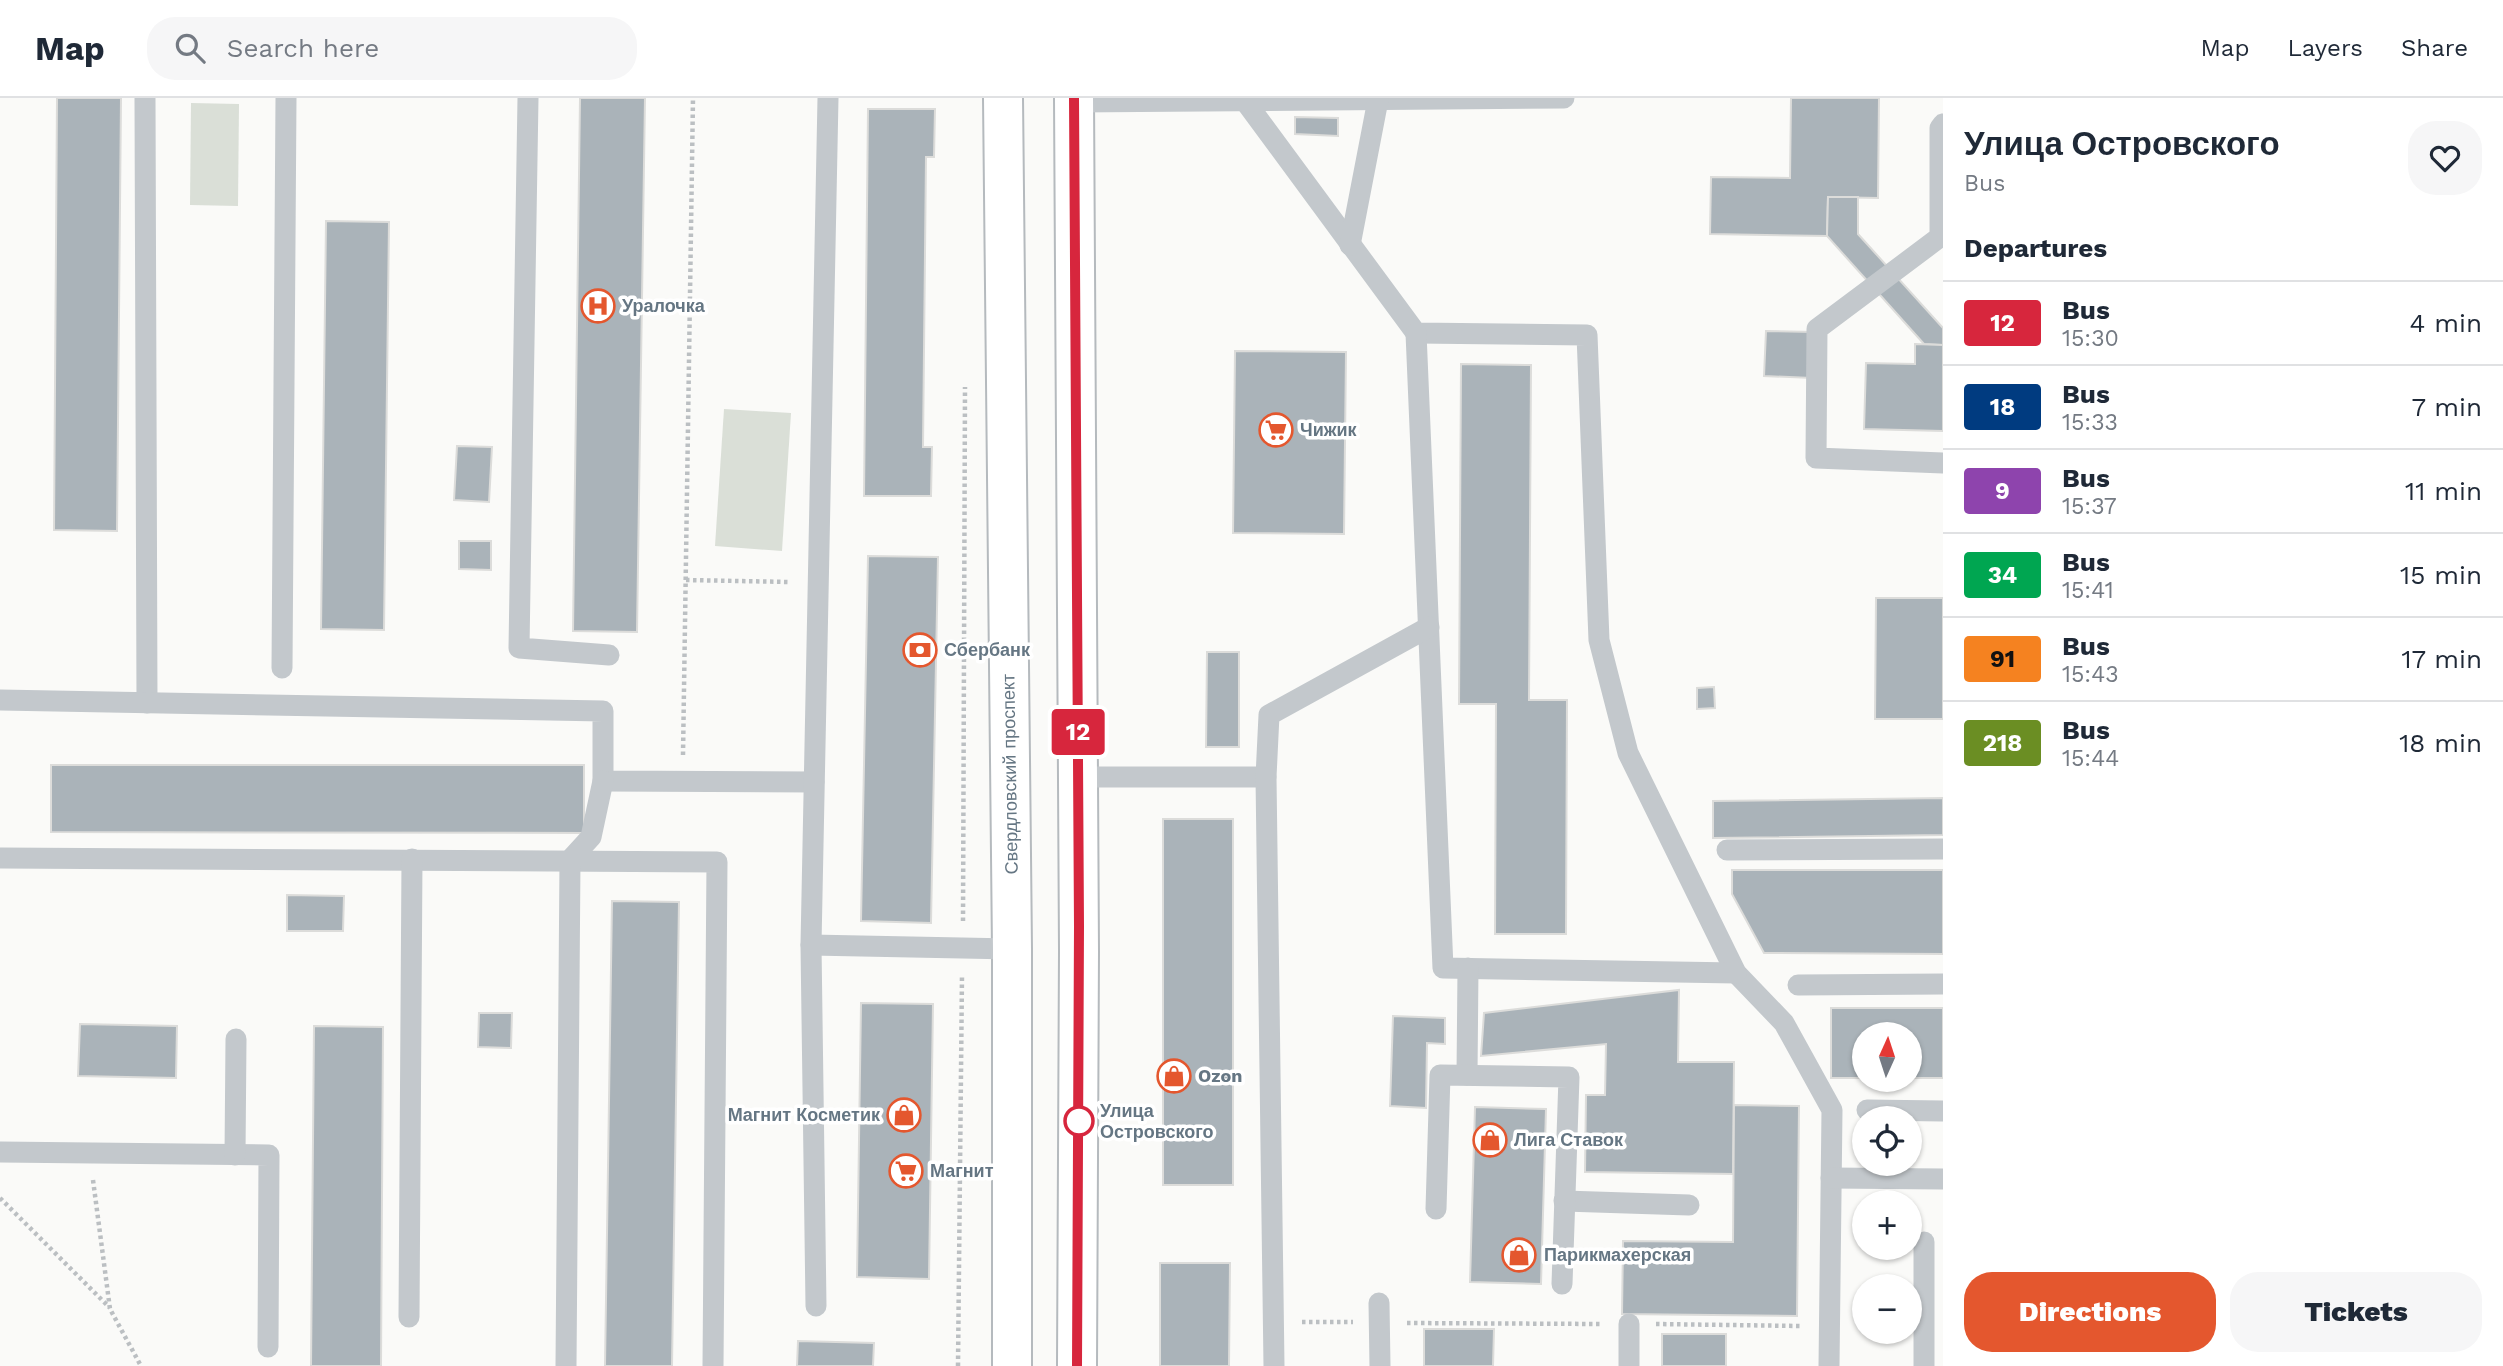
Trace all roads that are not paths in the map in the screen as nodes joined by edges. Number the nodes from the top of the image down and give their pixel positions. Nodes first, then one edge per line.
1 (145, 98) edge
2 (286, 98) edge
3 (528, 98) edge
4 (828, 98) edge
5 (1003, 98) edge
6 (1564, 98) edge
7 (1443, 99) edge
8 (1074, 100) edge
9 (1378, 100) junction
10 (1245, 102) junction
11 (1943, 124) edge
12 (1350, 245) junction
13 (1416, 333) junction
14 (1943, 463) edge
15 (1429, 627) junction
16 (609, 655) dead end
17 (282, 668) dead end
18 (0, 699) edge
19 (147, 703) junction
20 (1266, 777) junction
21 (1078, 778) junction
22 (603, 781) junction
23 (814, 782) junction
24 (1943, 849) edge
25 (1727, 850) dead end
26 (0, 858) edge
27 (412, 859) junction
28 (570, 860) junction
29 (811, 945) junction
30 (1012, 949) junction
31 (1468, 968) junction
32 (1736, 973) junction
33 (1943, 984) edge
34 (1798, 985) dead end
35 (236, 1039) dead end
36 (1467, 1075) junction
37 (1922, 1111) edge
38 (1943, 1111) edge
39 (0, 1152) edge
40 (235, 1155) junction
41 (1831, 1178) junction
42 (1943, 1179) edge
43 (1564, 1201) junction
44 (1689, 1205) dead end
45 (1436, 1209) dead end
46 (1924, 1242) dead end
47 (1562, 1284) dead end
48 (816, 1306) dead end
49 (1379, 1313) road end
50 (409, 1317) dead end
51 (1629, 1324) dead end
52 (268, 1347) dead end
53 (566, 1366) edge
54 (713, 1366) edge
55 (1012, 1366) edge
56 (1077, 1366) edge
57 (1273, 1366) edge
58 (1380, 1366) edge
59 (1629, 1366) edge
60 (1829, 1366) edge
61 (1924, 1366) edge

1 - 19 lane
2 - 17 lane
3 - 16 lane
4 - 23 lane
5 - 30 main road, Свердловский проспект
6 - 7 lane
7 - 9 lane
8 - 10 lane
8 - 21 main road
9 - 10 lane
9 - 12 lane
10 - 12 lane
11 - 14 lane
12 - 13 lane
13 - 15 lane
13 - 32 lane
15 - 20 lane
15 - 31 lane
18 - 19 lane
19 - 22 lane
20 - 21 lane
20 - 57 lane
21 - 56 main road
22 - 23 lane
22 - 28 lane
23 - 29 lane
24 - 25 lane
26 - 27 lane
27 - 28 lane
27 - 50 lane
28 - 53 lane
28 - 54 lane
29 - 30 lane
29 - 48 lane
30 - 55 main road, Свердловский проспект
31 - 32 lane
31 - 36 lane
32 - 41 lane
33 - 34 lane
35 - 40 lane
36 - 43 lane
36 - 45 lane
37 - 38 lane
39 - 40 lane
40 - 52 lane
41 - 42 lane
41 - 60 lane
43 - 44 lane
43 - 47 lane
46 - 61 lane
49 - 58 lane
51 - 59 lane

